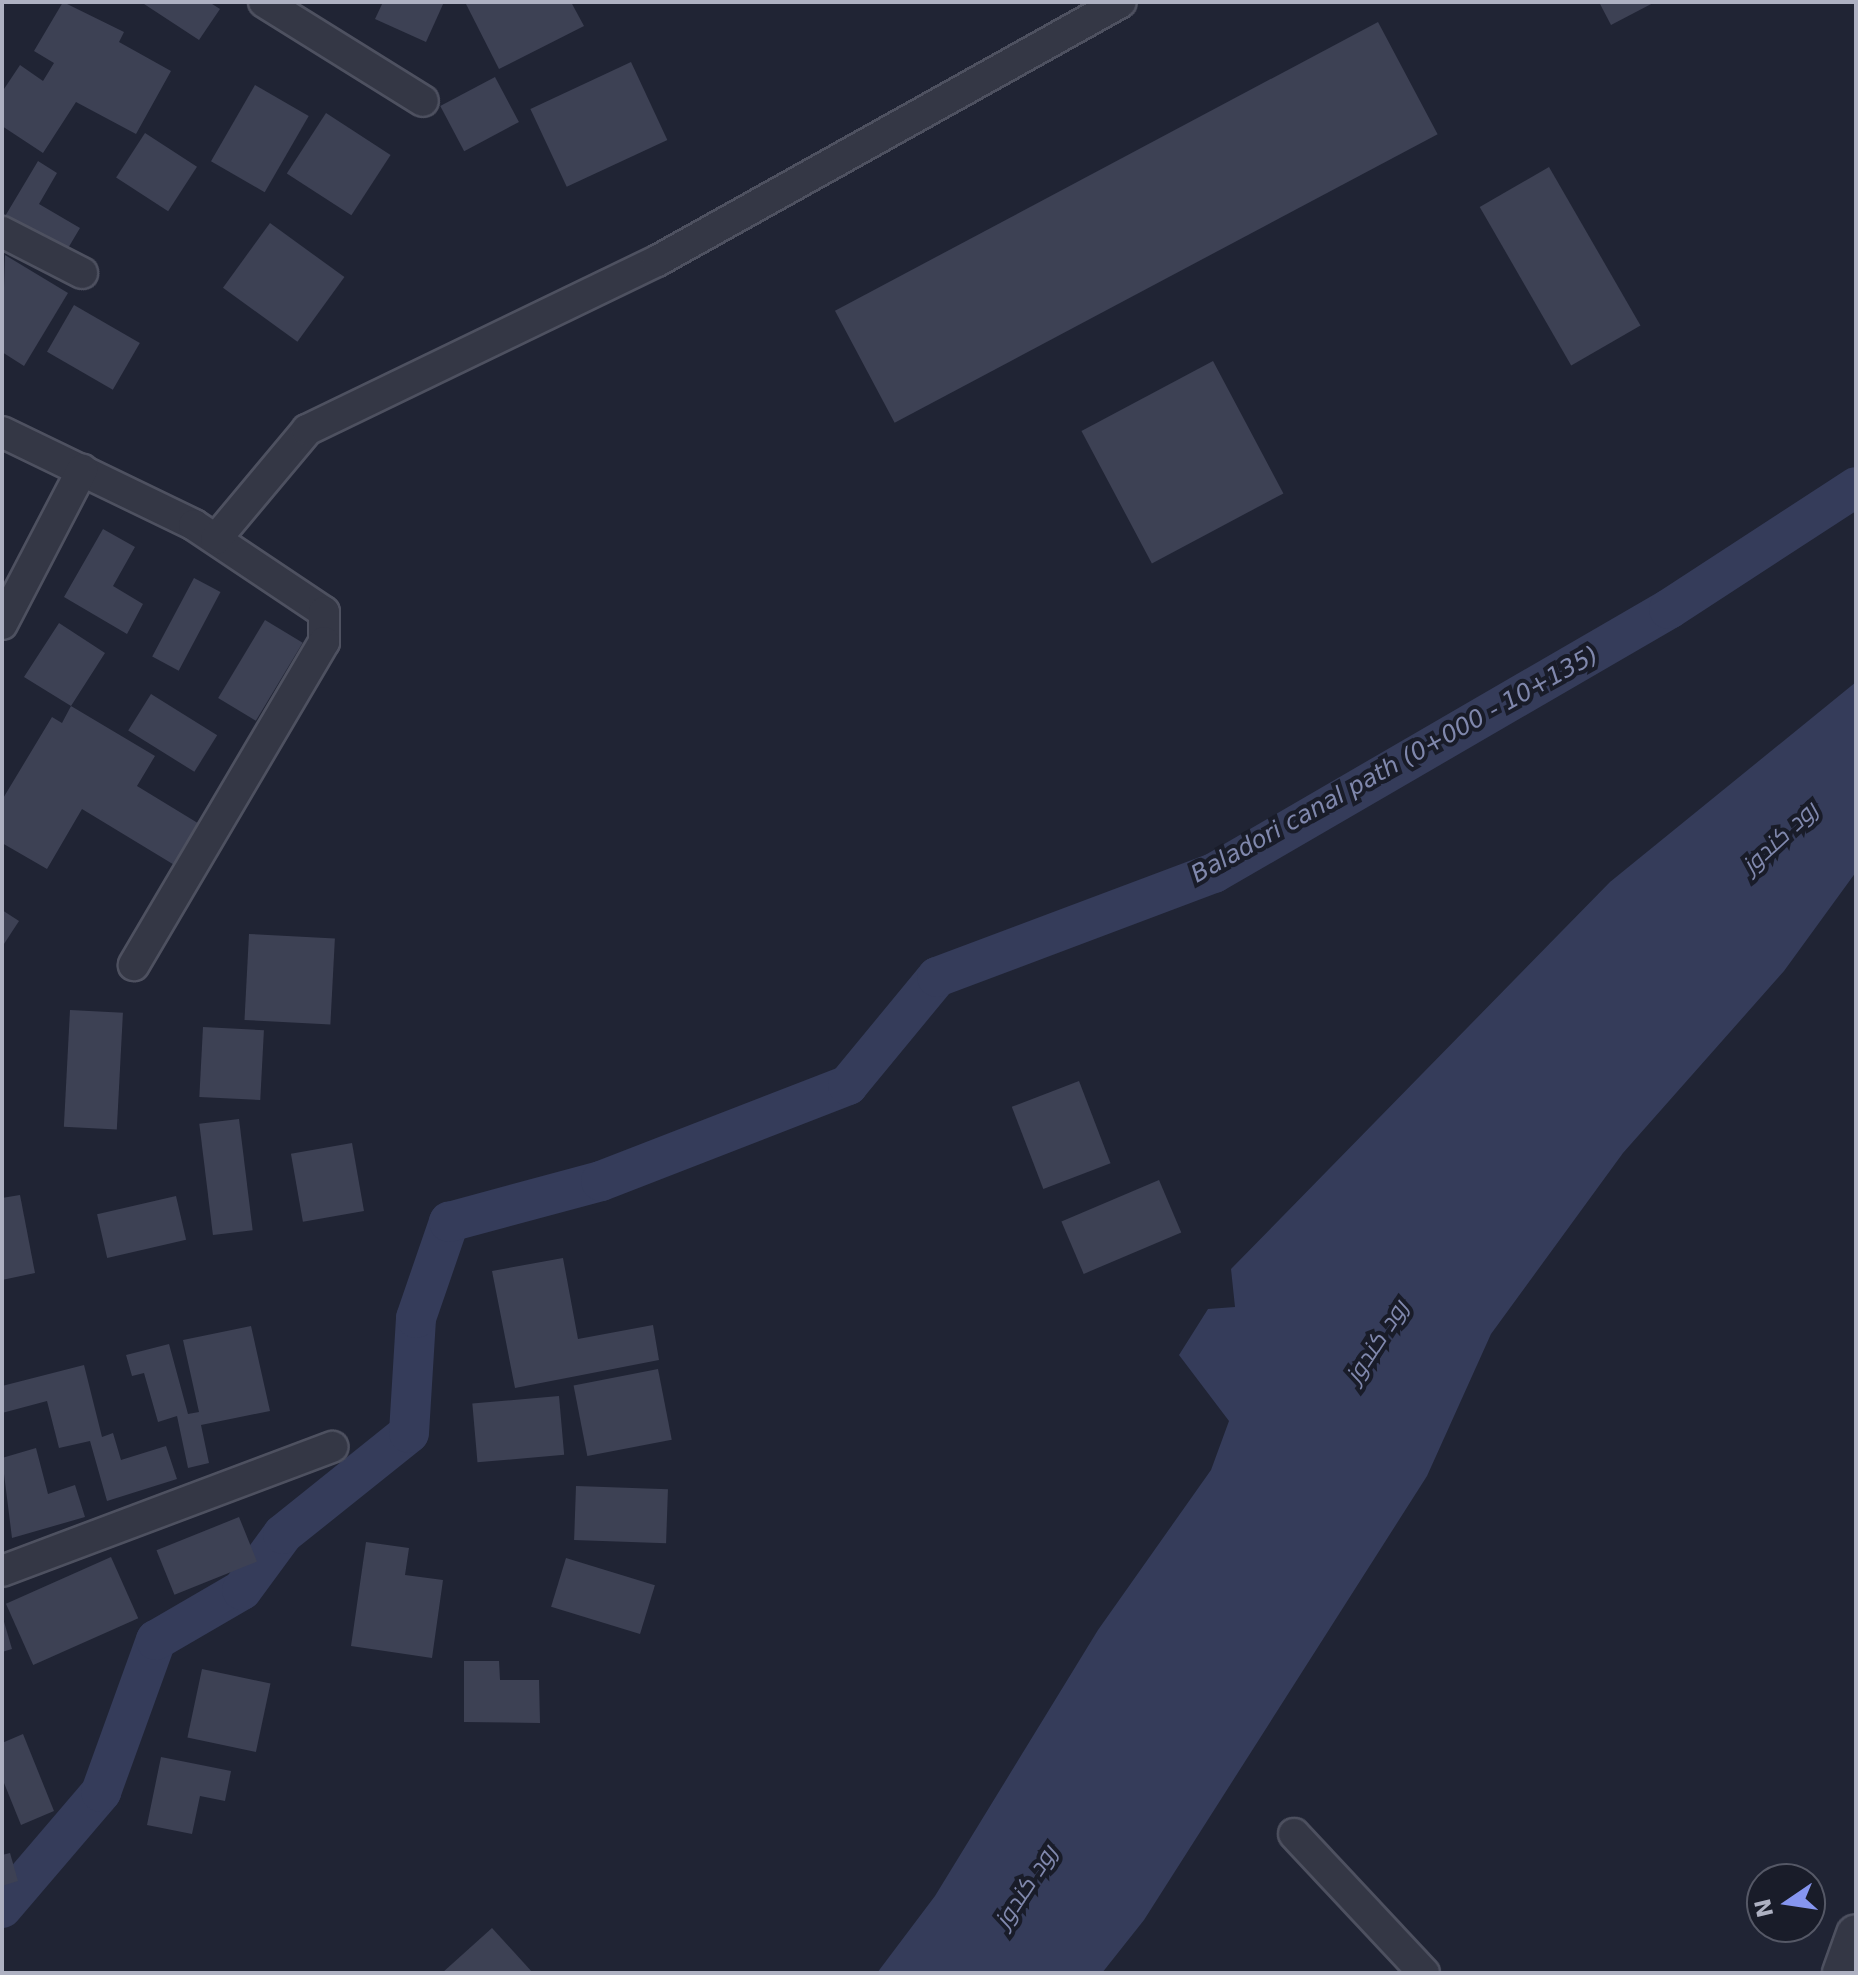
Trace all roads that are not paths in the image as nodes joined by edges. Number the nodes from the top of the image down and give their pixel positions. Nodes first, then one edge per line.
1 (264, 2) edge
2 (1121, 2) edge
3 (423, 101) dead end
4 (2, 232) edge
5 (82, 273) dead end
6 (2, 432) edge
7 (82, 470) junction
8 (216, 539) junction
9 (2, 624) edge
10 (134, 965) dead end
11 (332, 1447) dead end
12 (2, 1571) edge
13 (1294, 1834) dead end
14 (1856, 1934) edge
15 (1424, 1973) edge
16 (1842, 1973) edge

1 - 3 street
2 - 8 street
4 - 5 street
6 - 7 street
7 - 8 street
7 - 9 street
8 - 10 street
11 - 12 street
13 - 15 street
14 - 16 street

